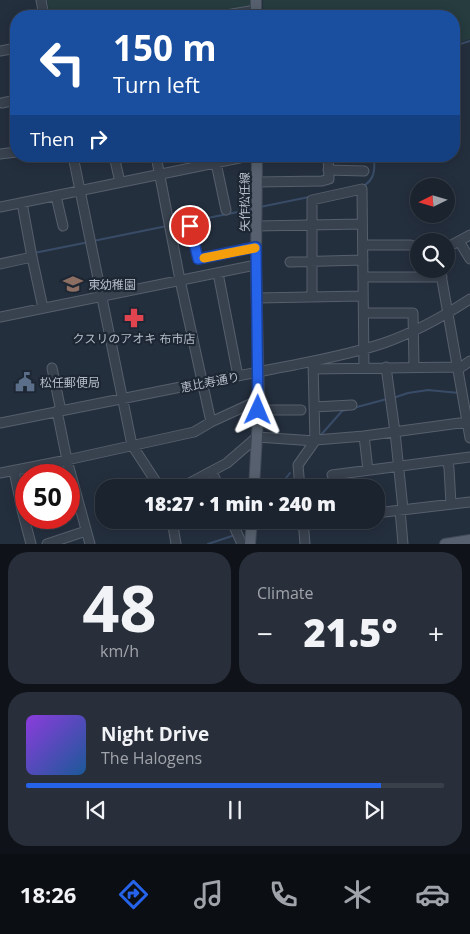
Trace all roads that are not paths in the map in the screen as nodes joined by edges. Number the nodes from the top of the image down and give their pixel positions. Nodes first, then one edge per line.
1 (10, 101) edge
2 (2, 103) dead end
3 (73, 162) edge
4 (115, 162) edge
5 (157, 162) edge
6 (197, 162) edge
7 (221, 162) edge
8 (257, 162) edge
9 (328, 162) edge
10 (216, 163) junction
11 (198, 166) junction
12 (364, 171) dead end
13 (159, 174) junction
14 (329, 175) junction
15 (120, 182) junction
16 (257, 182) junction
17 (80, 190) junction
18 (334, 193) junction
19 (56, 196) junction
20 (22, 203) junction
21 (0, 207) edge
22 (226, 210) dead end
23 (362, 224) junction
24 (312, 225) junction
25 (63, 226) dead end
26 (190, 226) dead end
27 (256, 226) junction
28 (470, 235) edge
29 (458, 242) junction
30 (455, 244) edge
31 (363, 245) junction
32 (410, 245) edge
33 (256, 247) junction
34 (31, 255) junction
35 (470, 259) edge
36 (363, 260) junction
37 (312, 261) junction
38 (290, 262) dead end
39 (0, 264) edge
40 (256, 265) junction
41 (218, 272) junction
42 (410, 275) edge
43 (363, 277) junction
44 (442, 278) edge
45 (180, 280) junction
46 (102, 296) junction
47 (364, 296) junction
48 (312, 297) junction
49 (258, 298) junction
50 (470, 299) edge
51 (43, 308) junction
52 (364, 313) junction
53 (448, 313) junction
54 (0, 317) edge
55 (414, 330) junction
56 (364, 349) junction
57 (470, 361) edge
58 (313, 365) junction
59 (457, 367) junction
60 (52, 368) dead end
61 (364, 368) junction
62 (386, 368) junction
63 (414, 368) junction
64 (258, 372) junction
65 (238, 376) junction
66 (203, 383) junction
67 (122, 399) junction
68 (258, 405) junction
69 (352, 405) dead end
70 (314, 408) junction
71 (301, 410) dead end
72 (59, 411) junction
73 (211, 422) junction
74 (467, 422) junction
75 (0, 423) edge
76 (394, 432) junction
77 (364, 436) junction
78 (257, 437) junction
79 (470, 438) edge
80 (315, 441) junction
81 (132, 445) junction
82 (470, 457) edge
83 (67, 460) junction
84 (447, 460) junction
85 (398, 466) junction
86 (14, 470) junction
87 (368, 470) junction
88 (212, 471) junction
89 (0, 473) edge
90 (332, 475) dead end
91 (154, 479) edge
92 (197, 479) edge
93 (215, 479) edge
94 (255, 479) edge
95 (299, 479) edge
96 (470, 502) edge
97 (451, 504) junction
98 (401, 510) junction
99 (385, 512) edge
100 (174, 529) edge
101 (235, 529) edge
102 (251, 529) edge
103 (304, 529) edge
104 (86, 531) junction
105 (470, 540) edge
106 (31, 544) edge
107 (46, 544) edge
108 (90, 544) edge
109 (176, 544) edge
110 (242, 544) edge
111 (250, 544) edge
112 (305, 544) edge
113 (403, 544) edge
114 (445, 544) edge

1 - 2 street
3 - 17 street
4 - 15 street
5 - 13 street
6 - 11 street
7 - 10 street
8 - 16 main road, 矢作松任線
9 - 14 street
10 - 11 street
10 - 22 street
11 - 13 street
12 - 14 street
13 - 15 street
13 - 45 street
14 - 16 street
14 - 18 street
15 - 17 street
16 - 27 main road, 矢作松任線
17 - 19 street
17 - 46 street
18 - 23 street
18 - 24 street
19 - 20 street
19 - 25 street
20 - 21 street
20 - 34 street
23 - 24 street
23 - 31 street
24 - 27 street
24 - 37 street
26 - 33 street
27 - 33 main road, 矢作松任線
28 - 29 street
29 - 30 street
29 - 35 street
31 - 32 street
31 - 36 street
33 - 40 main road, 矢作松任線
34 - 39 street
34 - 51 street
36 - 37 street
36 - 43 street
37 - 38 street
37 - 48 street
40 - 41 street
40 - 49 main road, 矢作松任線
41 - 45 street
41 - 65 street
42 - 43 street
43 - 47 street
44 - 53 street
45 - 46 street
45 - 66 street
46 - 51 street
46 - 67 street
47 - 48 street
47 - 52 street
48 - 49 street
49 - 64 main road, 矢作松任線
50 - 53 street, 恵比寿通り
51 - 54 street
52 - 55 street
52 - 56 street
53 - 55 street, 恵比寿通り
53 - 59 street
55 - 56 street, 恵比寿通り
55 - 63 street
56 - 58 street, 恵比寿通り
56 - 61 street
57 - 59 street
58 - 61 street
58 - 64 street, 恵比寿通り
58 - 70 street
59 - 63 street
59 - 74 street
60 - 72 street
61 - 62 street
62 - 63 street
62 - 76 street
64 - 65 street, 恵比寿通り
64 - 68 main road, 矢作松任線
65 - 66 street, 恵比寿通り
66 - 67 street, 恵比寿通り
66 - 73 street
67 - 72 street, 恵比寿通り
67 - 81 street
68 - 71 street
68 - 73 street
68 - 78 main road, 矢作松任線
69 - 70 street
70 - 80 street
72 - 75 street, 恵比寿通り
72 - 83 street
73 - 81 street
74 - 76 street
74 - 79 street
76 - 77 street
76 - 85 street
77 - 80 street
77 - 87 street
78 - 80 street
78 - 88 street
78 - 94 main road, 矢作松任線
80 - 95 street
81 - 83 street
81 - 91 street
82 - 84 street
83 - 86 street
83 - 104 street
84 - 85 street
84 - 97 street
85 - 87 street
85 - 98 street
86 - 89 street
86 - 106 street
87 - 90 street
88 - 92 street
88 - 93 street
96 - 97 street
97 - 98 street
98 - 99 street
98 - 113 street
100 - 109 street
101 - 110 street
102 - 111 main road
103 - 112 street
104 - 107 street
104 - 108 street
105 - 114 main road

